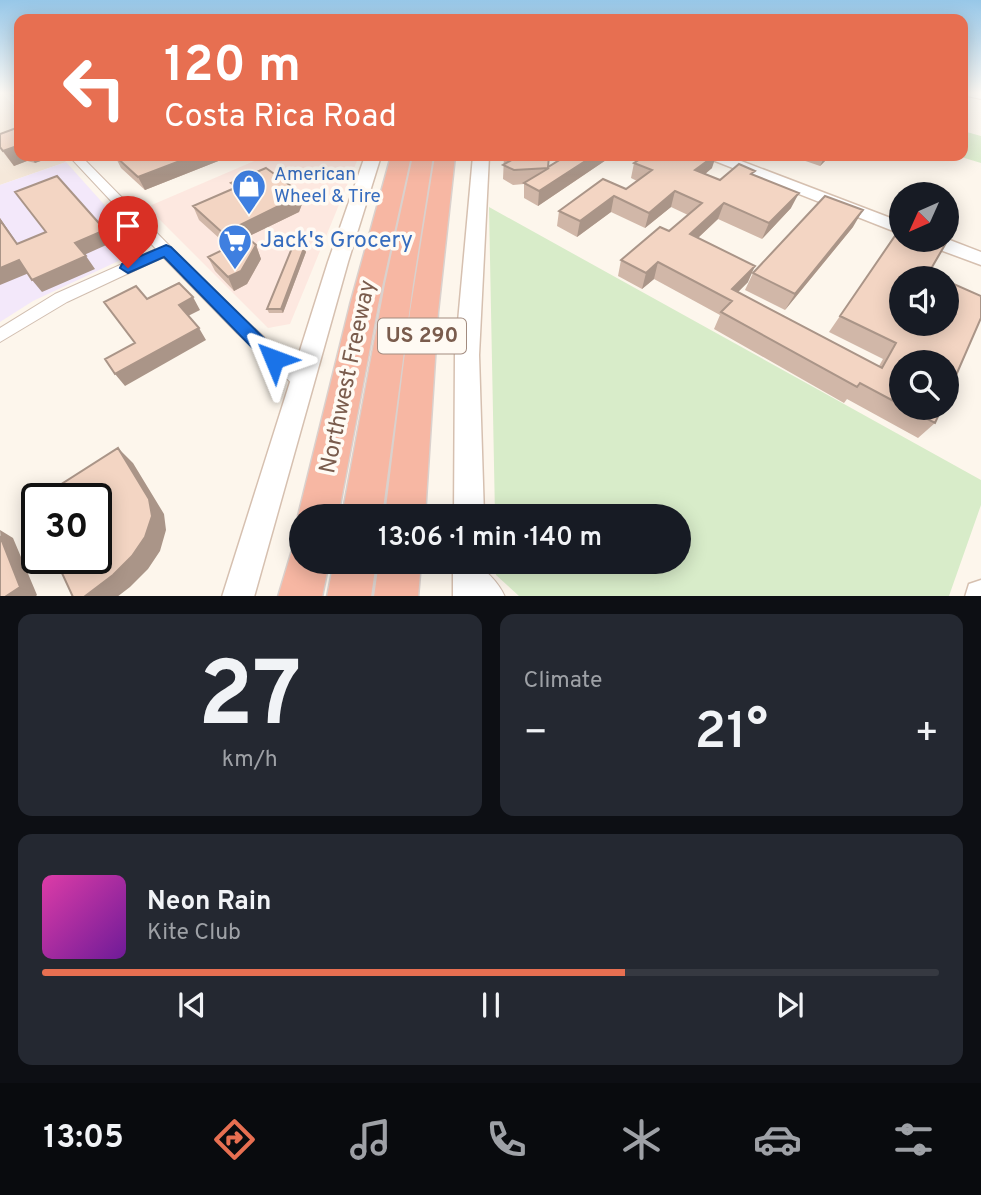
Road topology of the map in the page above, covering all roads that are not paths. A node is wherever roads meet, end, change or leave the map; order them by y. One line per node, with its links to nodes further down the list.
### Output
1 (80, 161): 14 (street)
2 (371, 161): 18 (main road)
3 (400, 161): 19 (highway, Northwest Freeway / US 290)
4 (423, 161): 20 (highway)
5 (444, 161): 21 (highway, US 290)
6 (481, 161): 22 (main road)
7 (730, 161): 9 (main road)
8 (753, 161): 9 (main road)
9 (795, 182): 10 (main road); 11 (main road)
10 (889, 212)
11 (889, 223)
12 (959, 239): 13 (main road)
13 (981, 247)
14 (166, 250): 17 (street); 18 (street)
15 (959, 251): 16 (main road)
16 (981, 259)
17 (0, 335)
18 (302, 382): 27 (main road)
19 (321, 504)
20 (364, 504)
21 (406, 504)
22 (469, 504)
23 (305, 574): 28 (highway)
24 (353, 574): 29 (highway)
25 (399, 574): 30 (highway)
26 (469, 577): 31 (street)
27 (238, 596)
28 (300, 596)
29 (349, 596)
30 (396, 596)
31 (492, 596)

